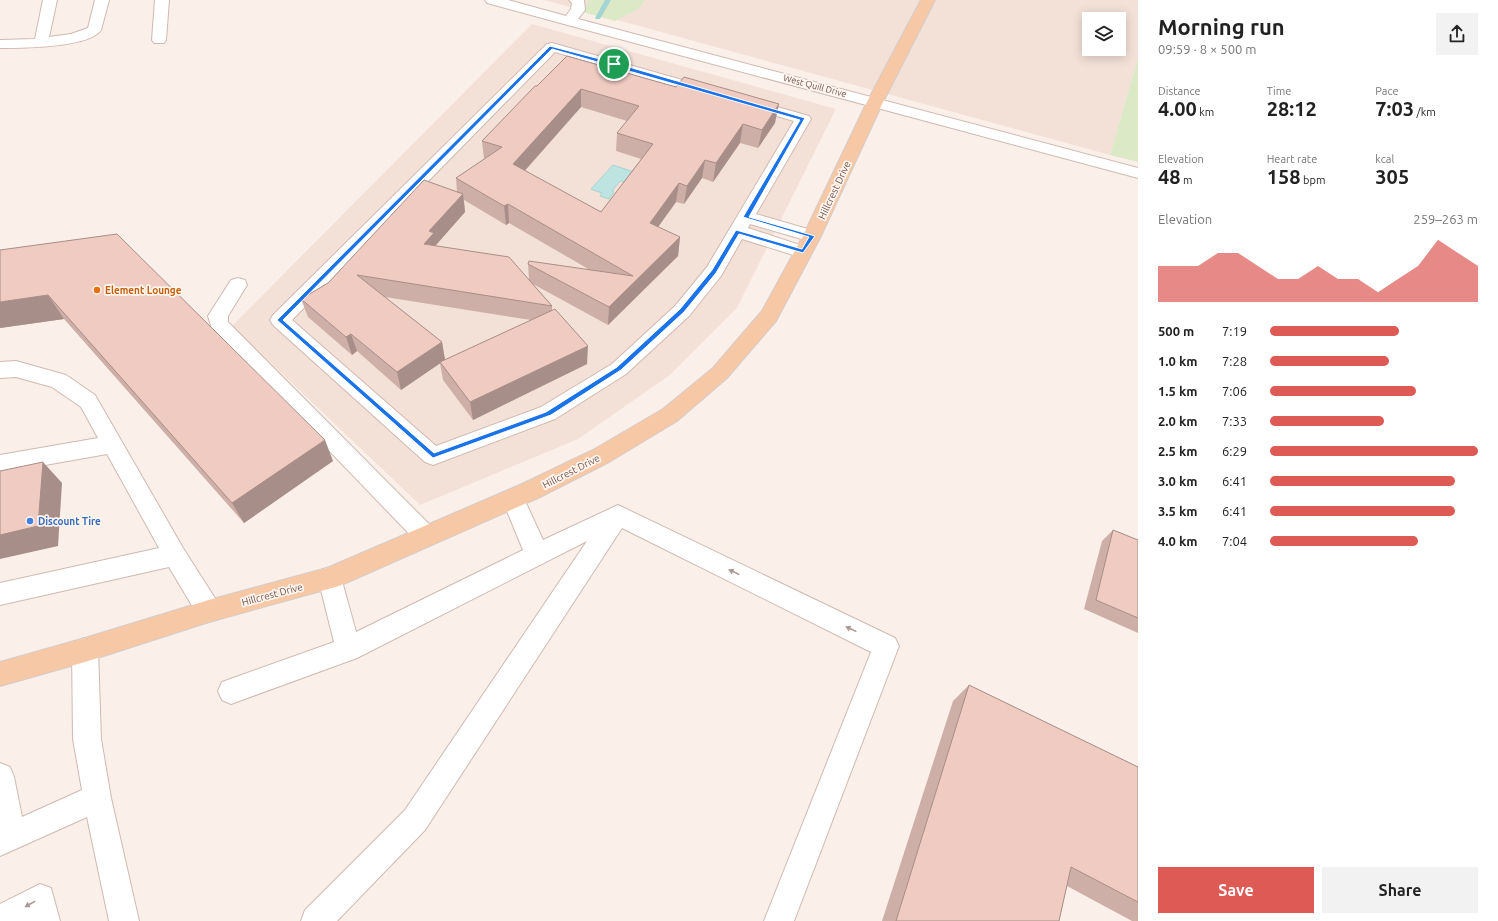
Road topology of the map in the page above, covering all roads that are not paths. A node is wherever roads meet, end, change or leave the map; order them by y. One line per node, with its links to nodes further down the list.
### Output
1 (50, 0): 10 (street)
2 (102, 0): 10 (street)
3 (162, 0): 9 (street)
4 (576, 0): 7 (street)
5 (928, 0): 13 (main road, Hillcrest Drive)
6 (498, 1): 7 (street, West Quill Drive)
7 (569, 20): 8 (street, West Quill Drive)
8 (635, 38): 12 (street); 13 (street, West Quill Drive)
9 (159, 40)
10 (40, 42): 11 (street)
11 (0, 44)
12 (620, 56): 15 (street); 15 (street)
13 (875, 102): 14 (street, West Quill Drive); 16 (main road, Hillcrest Drive)
14 (1138, 173)
15 (742, 224): 16 (street)
16 (808, 244): 21 (main road, Hillcrest Drive)
17 (238, 285): 23 (street)
18 (0, 370): 19 (street)
19 (112, 444): 20 (street); 25 (street)
20 (0, 464)
21 (513, 499): 23 (main road, Hillcrest Drive); 24 (street)
22 (618, 515): 24 (street); 39 (street); 40 (street, one-way to 22)
23 (426, 536): 26 (main road, Hillcrest Drive)
24 (537, 554): 29 (street)
25 (175, 555): 27 (street); 28 (street)
26 (330, 578): 28 (main road, Hillcrest Drive); 29 (street)
27 (0, 594)
28 (209, 611): 30 (main road, Hillcrest Drive)
29 (348, 649): 32 (street)
30 (85, 650): 31 (main road, Hillcrest Drive); 34 (street)
31 (0, 674)
32 (231, 691)
33 (0, 777): 35 (street)
34 (97, 798): 35 (street); 38 (street)
35 (6, 839)
36 (0, 921): 37 (street, one-way to 36)
37 (45, 921)
38 (124, 921)
39 (316, 921)
40 (779, 921)

